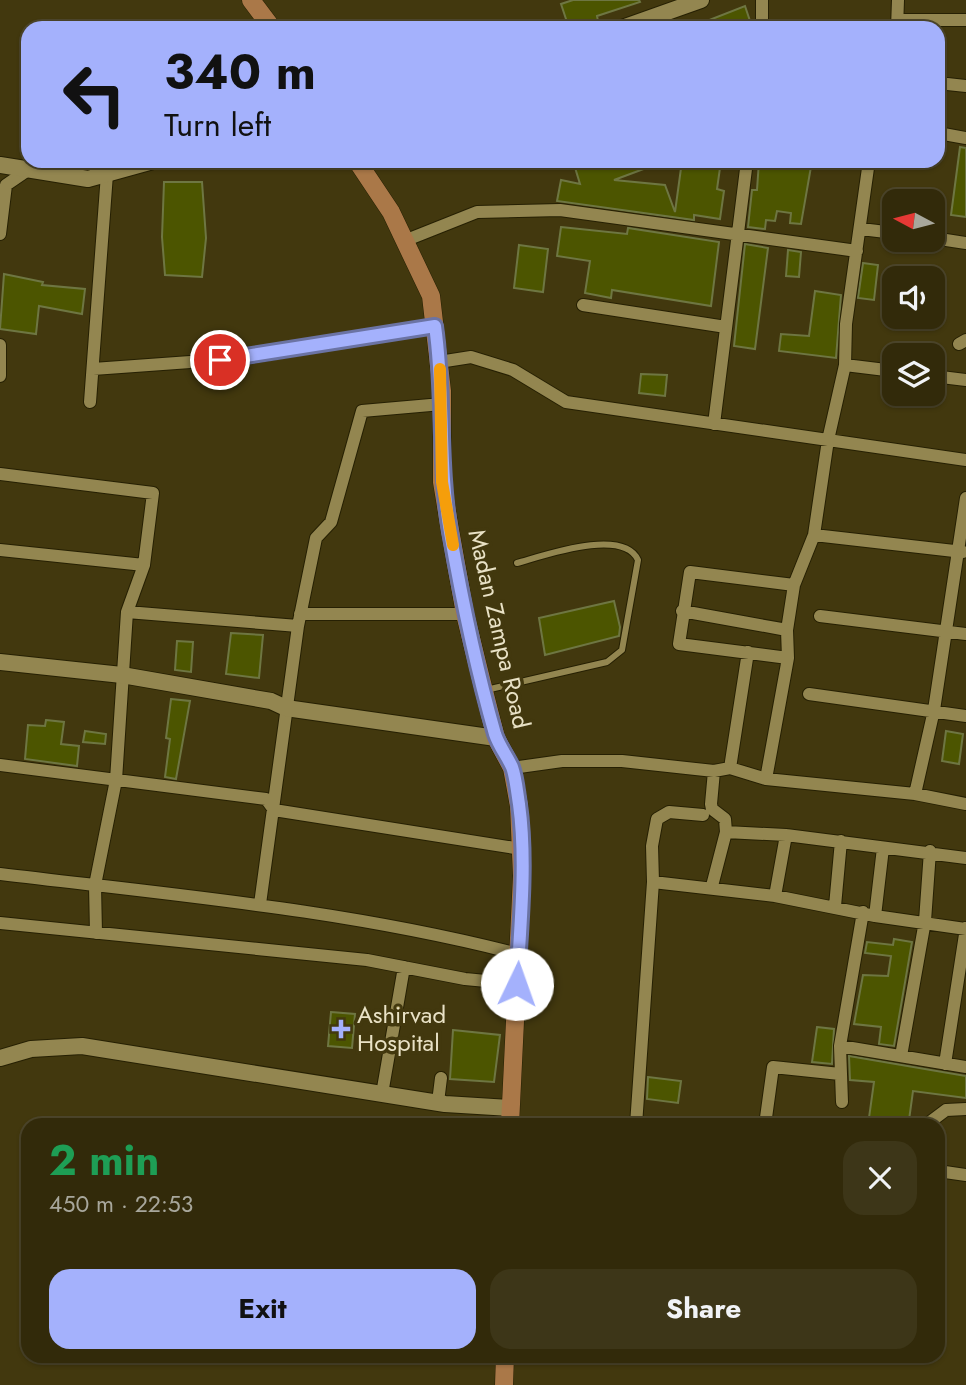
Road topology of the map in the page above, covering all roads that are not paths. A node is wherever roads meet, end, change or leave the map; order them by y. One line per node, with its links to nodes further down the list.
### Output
1 (701, 0): 5 (street)
2 (762, 0): 9 (street)
3 (898, 0): 10 (street)
4 (258, 2): 7 (main road)
5 (679, 3): 8 (street)
6 (966, 20): 11 (street)
7 (268, 21)
8 (638, 21)
9 (762, 21)
10 (898, 21)
11 (945, 21)
12 (945, 84): 13 (street)
13 (966, 86)
14 (945, 134): 15 (street)
15 (966, 138)
16 (0, 165): 21 (street)
17 (128, 168): 22 (street)
18 (362, 168): 28 (main road, Madan Zampa Road)
19 (746, 168): 25 (street)
20 (868, 168): 23 (street)
21 (25, 172): 22 (street); 26 (street)
22 (107, 174): 37 (street)
23 (860, 229): 24 (street); 30 (street)
24 (882, 232)
25 (739, 233): 28 (street); 30 (street); 33 (street)
26 (0, 234)
27 (945, 240): 29 (street)
28 (404, 241): 32 (main road, Madan Zampa Road)
29 (966, 243)
30 (857, 251): 36 (street)
31 (583, 305): 33 (street)
32 (435, 326): 35 (main road, Madan Zampa Road); 37 (street)
33 (726, 327): 44 (street)
34 (0, 345): 39 (street)
35 (439, 362): 43 (main road, Madan Zampa Road); 44 (street)
36 (845, 365): 38 (street); 45 (street)
37 (93, 369): 42 (street)
38 (882, 370)
39 (0, 376)
40 (945, 377): 41 (street)
41 (966, 380)
42 (90, 402)
43 (442, 404): 57 (main road, Madan Zampa Road); 59 (street)
44 (713, 424): 45 (street)
45 (828, 440): 46 (street); 49 (street)
46 (966, 460)
47 (0, 474): 53 (street)
48 (966, 498): 51 (street)
49 (814, 535): 51 (street); 54 (street)
50 (0, 550): 53 (street)
51 (962, 552): 61 (street)
52 (517, 563): 67 (lane)
53 (144, 565): 56 (street)
54 (794, 585): 55 (street); 60 (street)
55 (682, 611): 60 (street); 63 (street)
56 (127, 612): 59 (street); 66 (street)
57 (465, 614): 59 (street); 67 (main road, Madan Zampa Road)
58 (820, 616): 61 (street)
59 (299, 620): 69 (street)
60 (787, 630): 64 (street)
61 (946, 630): 62 (street); 70 (street)
62 (966, 634)
63 (748, 652): 64 (street); 75 (street)
64 (788, 658): 77 (street)
65 (0, 662): 66 (street)
66 (122, 675): 69 (street); 78 (street)
67 (484, 691): 72 (main road, Madan Zampa Road)
68 (808, 694): 70 (street)
69 (286, 708): 72 (street); 81 (street)
70 (934, 710): 71 (street); 79 (street)
71 (966, 716)
72 (496, 738): 74 (main road, Madan Zampa Road)
73 (0, 765): 78 (street)
74 (512, 768): 76 (street); 87 (main road, Madan Zampa Road)
75 (730, 768): 76 (street); 77 (street)
76 (714, 771): 83 (street)
77 (766, 779): 79 (street)
78 (116, 780): 81 (street); 92 (street)
79 (915, 794): 80 (street)
80 (966, 804)
81 (274, 810): 87 (street); 95 (street)
82 (703, 815): 91 (street)
83 (726, 832): 84 (street); 93 (street)
84 (786, 835): 85 (street); 94 (street)
85 (841, 841): 86 (street); 96 (street)
86 (883, 848): 88 (street); 97 (street)
87 (521, 849): 102 (main road, Madan Zampa Road)
88 (930, 851): 89 (street); 98 (street)
89 (966, 858)
90 (0, 874): 92 (street)
91 (653, 882): 93 (street); 117 (street)
92 (95, 886): 95 (street); 101 (street)
93 (712, 886): 94 (street)
94 (775, 896): 96 (street)
95 (260, 904): 102 (street)
96 (835, 906): 97 (street)
97 (869, 914): 98 (street); 105 (street)
98 (925, 921): 100 (street); 106 (street)
99 (0, 923): 101 (street)
100 (966, 928): 108 (street)
101 (96, 933): 103 (street)
102 (518, 954): 104 (main road, Madan Zampa Road)
103 (404, 967): 104 (street); 112 (street)
104 (517, 984): 116 (main road, Madan Zampa Road)
105 (840, 1046): 106 (street); 110 (street)
106 (901, 1056): 108 (street)
107 (0, 1058): 112 (street)
108 (945, 1064): 109 (street)
109 (966, 1067)
110 (840, 1074): 114 (street); 118 (street)
111 (441, 1078): 113 (street)
112 (382, 1094): 113 (street)
113 (438, 1102): 116 (street)
114 (842, 1102)
115 (966, 1109): 119 (street)
116 (511, 1117)
117 (636, 1118)
118 (766, 1118)
119 (935, 1118)
120 (945, 1172): 121 (street)
121 (966, 1175)
122 (505, 1363): 123 (main road)
123 (504, 1385)

